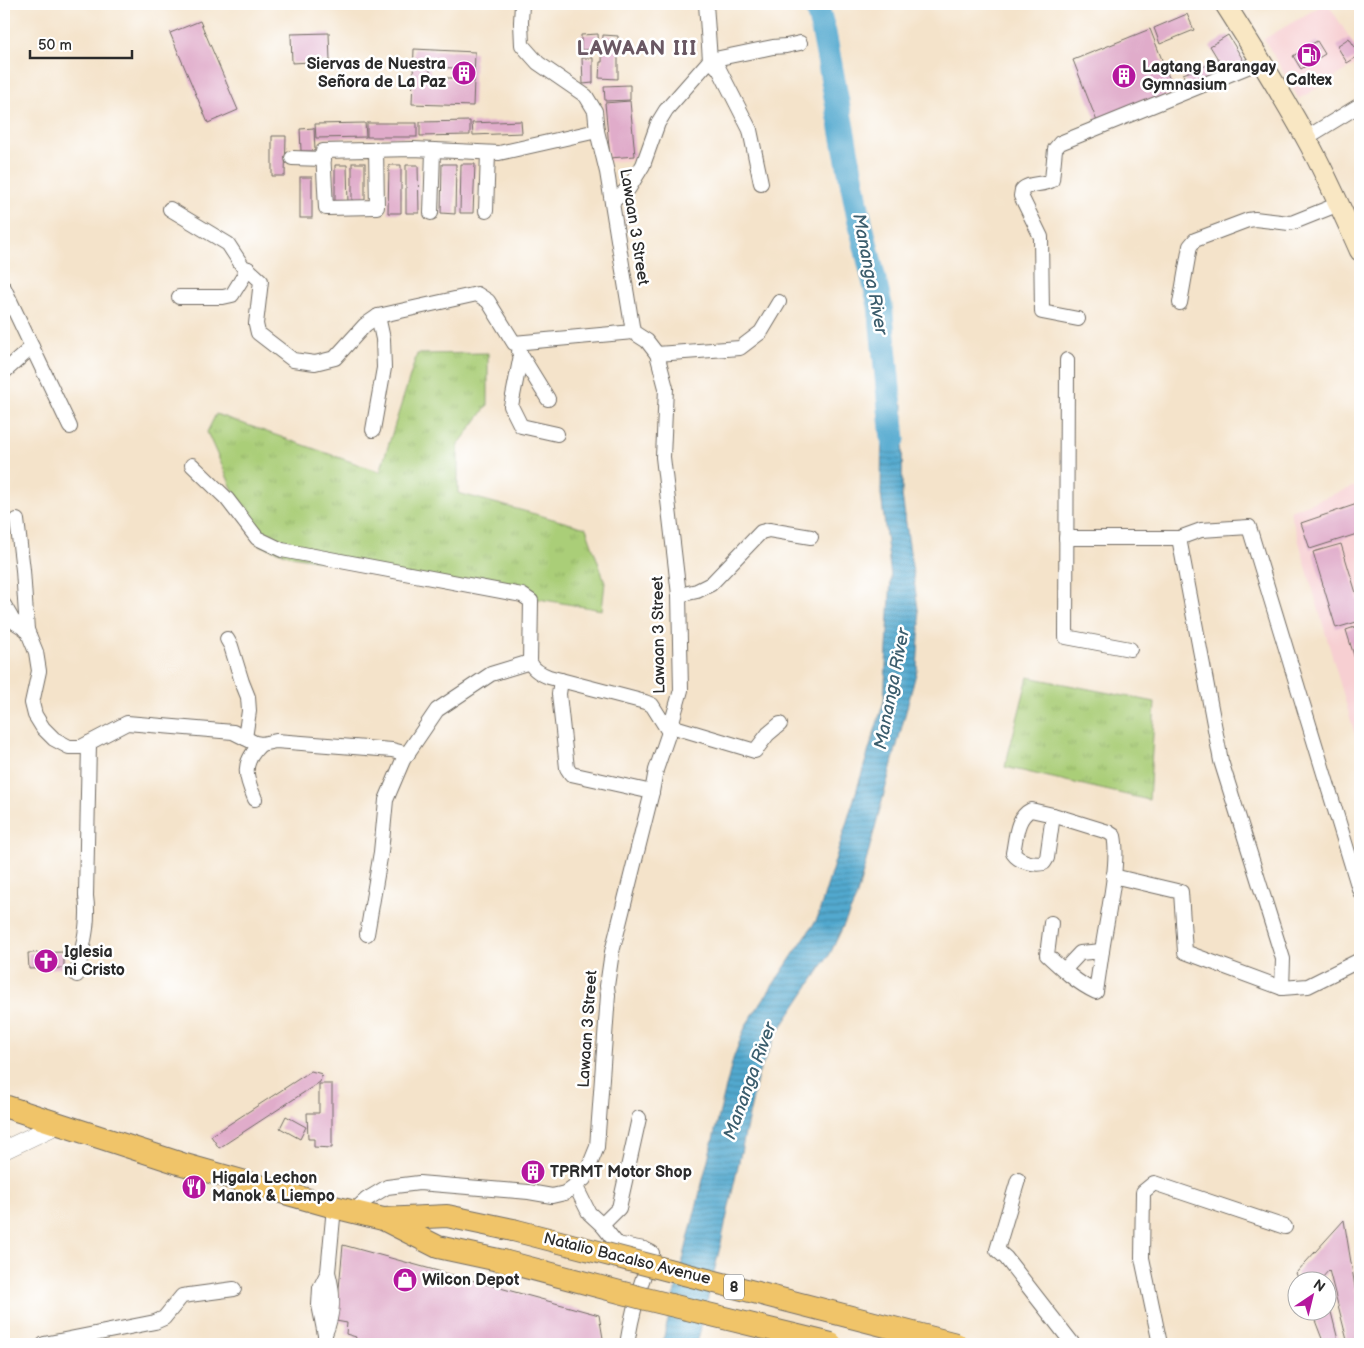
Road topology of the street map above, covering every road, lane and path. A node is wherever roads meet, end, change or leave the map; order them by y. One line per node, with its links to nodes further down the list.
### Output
1 (522, 4): 8 (street, Lawaan 3 Street)
2 (706, 4): 5 (street)
3 (1225, 4): 6 (main road)
4 (800, 43): 5 (street)
5 (710, 60): 15 (street); 16 (street)
6 (1262, 61): 9 (main road); 28 (street)
7 (1360, 105): 9 (street)
8 (597, 131): 12 (street); 16 (street, Lawaan 3 Street)
9 (1306, 138): 17 (main road)
10 (376, 149): 11 (street); 14 (street); 14 (street)
11 (433, 151): 12 (street); 20 (street)
12 (488, 153): 19 (street)
13 (292, 158): 14 (street)
14 (324, 159)
15 (760, 183)
16 (612, 202): 29 (street, Lawaan 3 Street)
17 (1339, 204): 21 (main road); 26 (street)
18 (170, 209): 22 (street)
19 (486, 211)
20 (431, 213)
21 (1360, 251)
22 (248, 269): 24 (street); 27 (street)
23 (4, 288): 30 (street)
24 (179, 297)
25 (779, 302): 32 (street)
26 (1180, 303)
27 (378, 316): 31 (street); 37 (street)
28 (1078, 319)
29 (633, 332): 31 (street); 32 (street, Lawaan 3 Street)
30 (32, 348): 34 (street); 36 (street)
31 (517, 349): 35 (street); 38 (street)
32 (657, 354): 44 (street, Lawaan 3 Street)
33 (1067, 360): 42 (street)
34 (4, 372)
35 (548, 399)
36 (70, 428)
37 (372, 430)
38 (557, 434)
39 (192, 465): 49 (street)
40 (17, 520): 46 (street)
41 (810, 537): 44 (street)
42 (1066, 538): 43 (street); 48 (street)
43 (1179, 538): 61 (street); 68 (street)
44 (679, 595): 52 (street, Lawaan 3 Street)
45 (4, 606): 46 (street)
46 (28, 630): 54 (street)
47 (227, 639): 53 (street)
48 (1130, 649)
49 (530, 662): 50 (street); 56 (street)
50 (561, 680): 52 (street); 57 (street)
51 (780, 724): 52 (street)
52 (670, 729): 57 (street, Lawaan 3 Street)
53 (245, 738): 54 (street); 55 (street)
54 (89, 743): 67 (street)
55 (261, 744): 56 (street); 58 (street)
56 (408, 754): 63 (street)
57 (652, 792): 74 (street, Lawaan 3 Street)
58 (254, 799)
59 (1053, 815): 60 (street)
60 (1113, 876): 64 (street); 68 (street)
61 (1360, 892)
62 (1051, 923): 66 (street)
63 (367, 934)
64 (1102, 951): 66 (street); 66 (street)
65 (1360, 960): 68 (street)
66 (1064, 970)
67 (77, 975)
68 (1282, 988)
69 (4, 1106): 71 (main road, Natalio Bacalso Avenue / 8)
70 (639, 1118): 77 (street)
71 (59, 1124): 72 (street); 75 (main road, Natalio Bacalso Avenue / 8)
72 (4, 1150)
73 (1018, 1180): 85 (street)
74 (576, 1185): 75 (street); 77 (street)
75 (344, 1209): 76 (main road, Natalio Bacalso Avenue / 8); 80 (street)
76 (382, 1219): 83 (main road, Natalio Bacalso Avenue / 8, bridge); 84 (main road, Natalio Bacalso Avenue / 8, bridge)
77 (602, 1225): 82 (street)
78 (1285, 1227): 86 (street)
79 (234, 1289): 81 (street)
80 (325, 1340)
81 (44, 1344)
82 (627, 1344)
83 (831, 1344)
84 (956, 1344)
85 (1073, 1344)
86 (1160, 1344)

